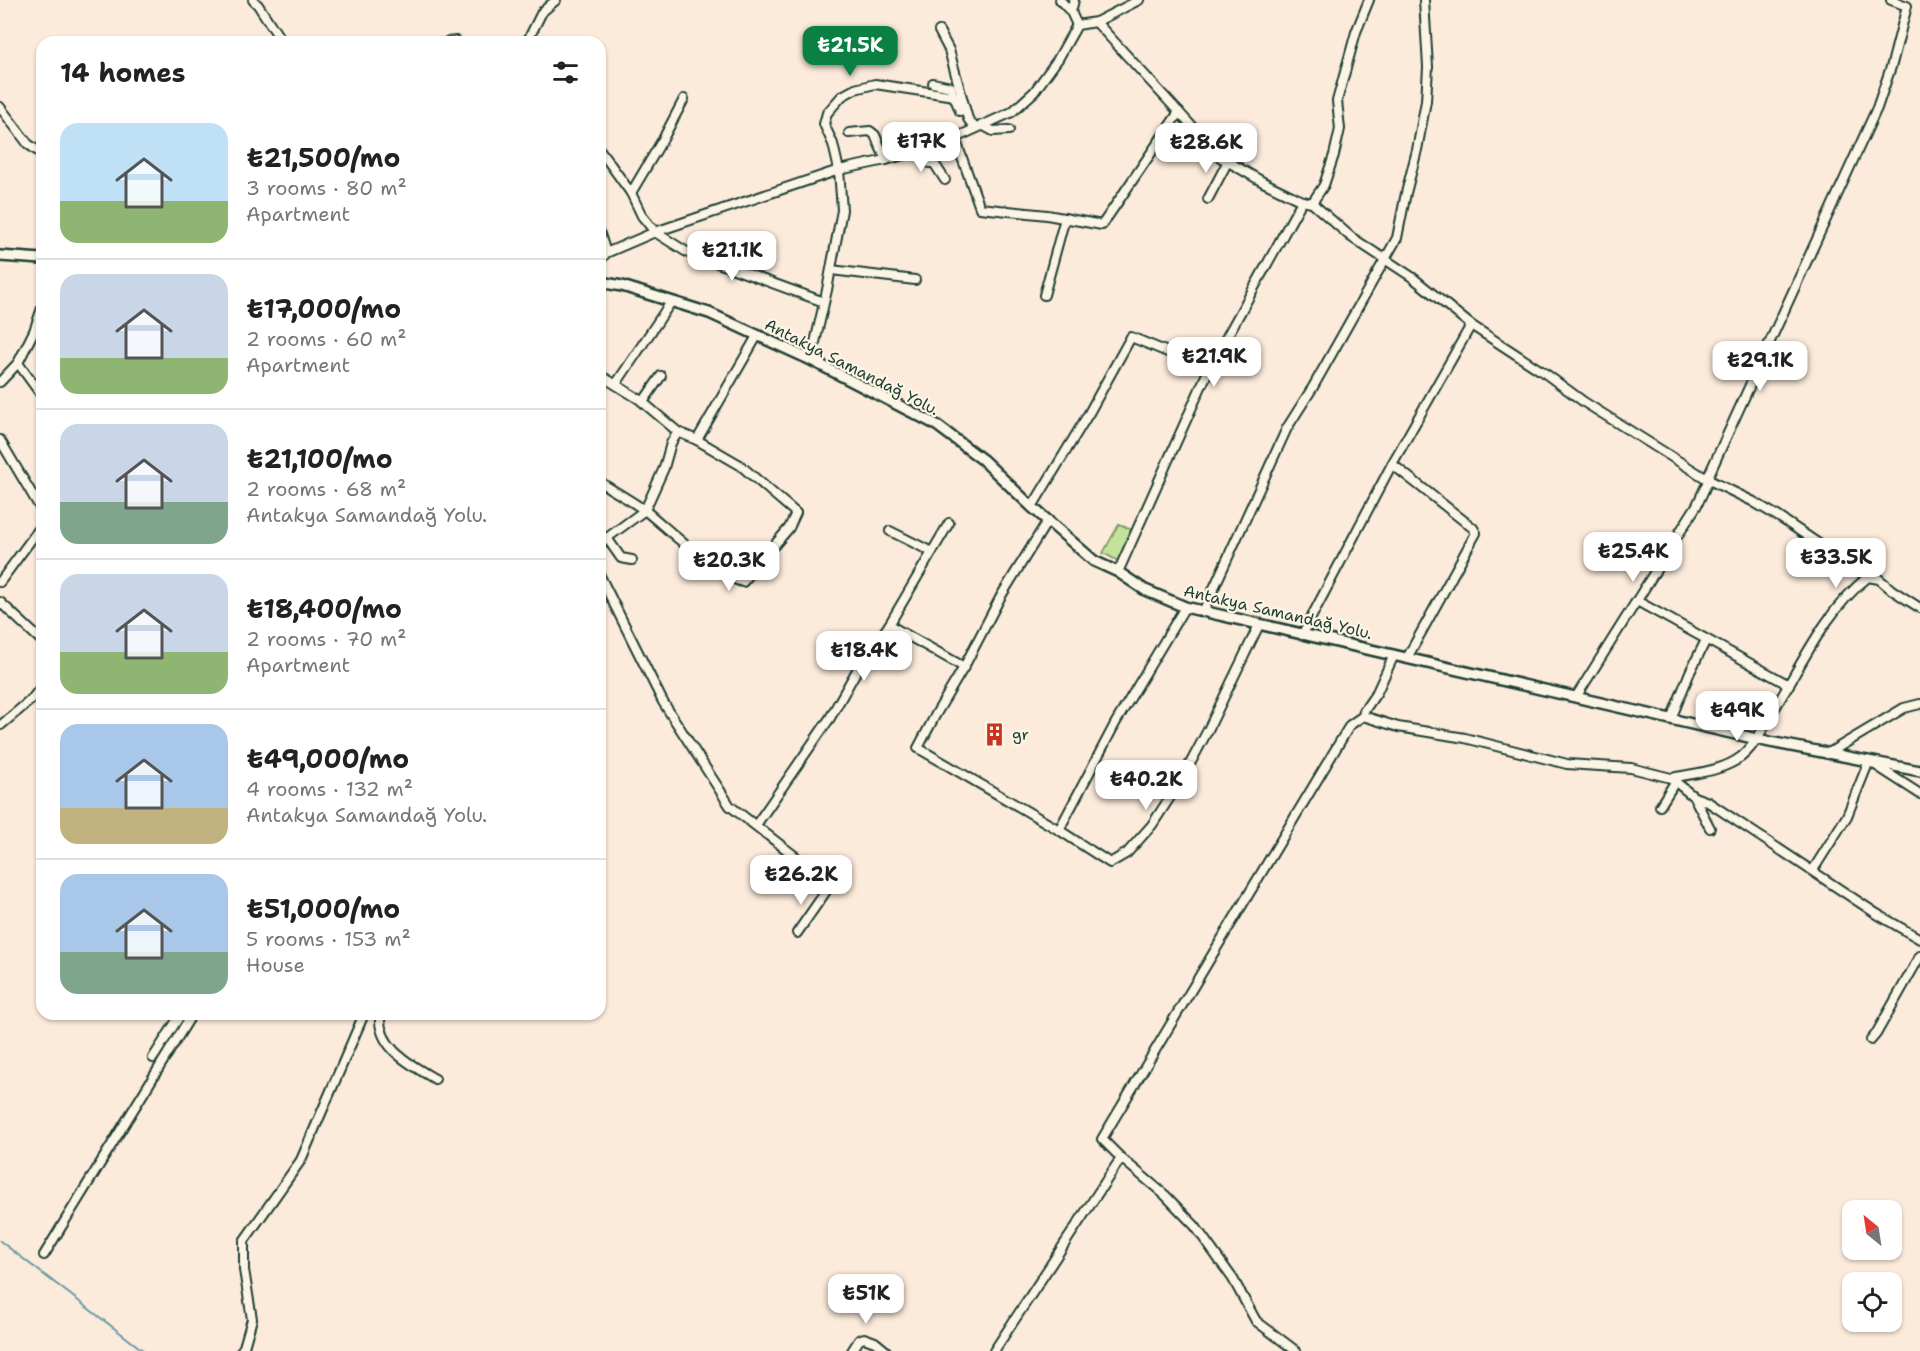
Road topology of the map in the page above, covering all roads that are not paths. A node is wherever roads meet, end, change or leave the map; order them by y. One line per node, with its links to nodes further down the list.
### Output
1 (253, 0): 13 (street)
2 (556, 0): 14 (street)
3 (1060, 0): 9 (street)
4 (1074, 0): 9 (street)
5 (1139, 0): 10 (street)
6 (1369, 0): 35 (street)
7 (1424, 0): 40 (street)
8 (1891, 0): 64 (street)
9 (1071, 12): 11 (street)
10 (1096, 22): 11 (street); 20 (street)
11 (1077, 25): 21 (street)
12 (939, 31): 16 (street)
13 (278, 36)
14 (530, 36)
15 (933, 83): 16 (street)
16 (956, 96): 19 (street); 21 (street); 30 (street)
17 (684, 99): 32 (street)
18 (0, 107): 25 (street)
19 (960, 111)
20 (1179, 112): 29 (street); 36 (street)
21 (979, 127): 22 (street); 24 (street)
22 (1009, 130)
23 (849, 133): 28 (street)
24 (955, 138): 26 (street); 36 (street)
25 (36, 150)
26 (921, 150): 28 (street); 31 (street)
27 (606, 158): 32 (street)
28 (886, 160): 30 (street)
29 (1228, 161): 33 (street); 34 (street)
30 (839, 170): 37 (street); 42 (street)
31 (945, 180)
32 (631, 193): 37 (street)
33 (1208, 199)
34 (1302, 201): 35 (street); 53 (street)
35 (1312, 202): 40 (street)
36 (1065, 218): 45 (street)
37 (655, 232): 38 (street); 47 (street)
38 (606, 253)
39 (0, 256): 41 (street)
40 (1385, 258): 49 (street); 85 (street)
41 (36, 259)
42 (831, 270): 43 (street); 47 (street)
43 (915, 280)
44 (606, 283): 46 (street, Antakya Samandağ Yolu.)
45 (1044, 295)
46 (671, 302): 50 (street, Antakya Samandağ Yolu.); 57 (street)
47 (824, 302): 51 (street)
48 (36, 325): 52 (street)
49 (1472, 325): 63 (street); 64 (street)
50 (757, 336): 51 (street, Antakya Samandağ Yolu.); 62 (street)
51 (811, 360): 67 (street, Antakya Samandağ Yolu.)
52 (18, 363): 56 (street); 58 (street)
53 (1209, 369): 67 (street); 77 (street)
54 (662, 376): 59 (street)
55 (606, 378): 57 (street)
56 (0, 382)
57 (616, 384): 59 (street)
58 (36, 388)
59 (643, 402): 60 (street)
60 (678, 432): 62 (street); 68 (street)
61 (0, 440): 66 (street)
62 (696, 440): 68 (street)
63 (1392, 464): 89 (street); 92 (street)
64 (1708, 479): 78 (street); 82 (street)
65 (606, 486): 68 (street)
66 (36, 501)
67 (1032, 507): 69 (street, Antakya Samandağ Yolu.)
68 (645, 510): 73 (street)
69 (1048, 520): 77 (street, Antakya Samandağ Yolu.); 93 (street)
70 (949, 523): 75 (street)
71 (890, 531): 75 (street)
72 (36, 533): 79 (street)
73 (606, 539)
74 (606, 542): 76 (street)
75 (932, 552): 86 (street)
76 (632, 560)
77 (1118, 572): 83 (street, Antakya Samandağ Yolu.)
78 (1868, 577): 84 (street); 94 (street)
79 (0, 582)
80 (606, 588): 109 (street)
81 (0, 602): 88 (street)
82 (1637, 602): 90 (street); 96 (street)
83 (1185, 607): 85 (street, Antakya Samandağ Yolu.); 111 (street)
84 (1920, 608)
85 (1203, 612): 87 (street, Antakya Samandağ Yolu.)
86 (889, 625): 93 (street); 109 (street)
87 (1259, 625): 89 (street, Antakya Samandağ Yolu.); 111 (street)
88 (36, 635)
89 (1302, 635): 91 (street, Antakya Samandağ Yolu.)
90 (1706, 640): 94 (street); 99 (street)
91 (1394, 655): 92 (street, Antakya Samandağ Yolu.); 98 (street)
92 (1407, 658): 96 (street, Antakya Samandağ Yolu.)
93 (964, 668): 111 (street)
94 (1789, 685): 101 (street)
95 (36, 694): 100 (street)
96 (1576, 697): 99 (street, Antakya Samandağ Yolu.)
97 (1920, 704): 102 (street)
98 (1363, 716): 105 (street); 123 (street)
99 (1671, 719): 101 (street, Antakya Samandağ Yolu.)
100 (1, 725)
101 (1757, 739): 102 (street, Antakya Samandağ Yolu.); 105 (street)
102 (1827, 754): 103 (street, Antakya Samandağ Yolu.)
103 (1869, 761): 104 (street, Antakya Samandağ Yolu.); 106 (street); 112 (street)
104 (1920, 771)
105 (1673, 780): 107 (street); 108 (street)
106 (1920, 794)
107 (1694, 797): 110 (street); 112 (street)
108 (1660, 807)
109 (756, 825): 113 (street)
110 (1710, 828)
111 (1059, 830)
112 (1813, 870): 114 (street)
113 (797, 933)
114 (1920, 939)
115 (1920, 956): 120 (street)
116 (177, 1020): 121 (street)
117 (188, 1020): 124 (street)
118 (361, 1020): 125 (street)
119 (379, 1020): 122 (street)
120 (1870, 1040)
121 (153, 1058)
122 (435, 1080)
123 (1121, 1158): 128 (street); 129 (street)
124 (44, 1255)
125 (241, 1351)
126 (852, 1351): 127 (street)
127 (886, 1351)
128 (994, 1351)
129 (1296, 1351)

